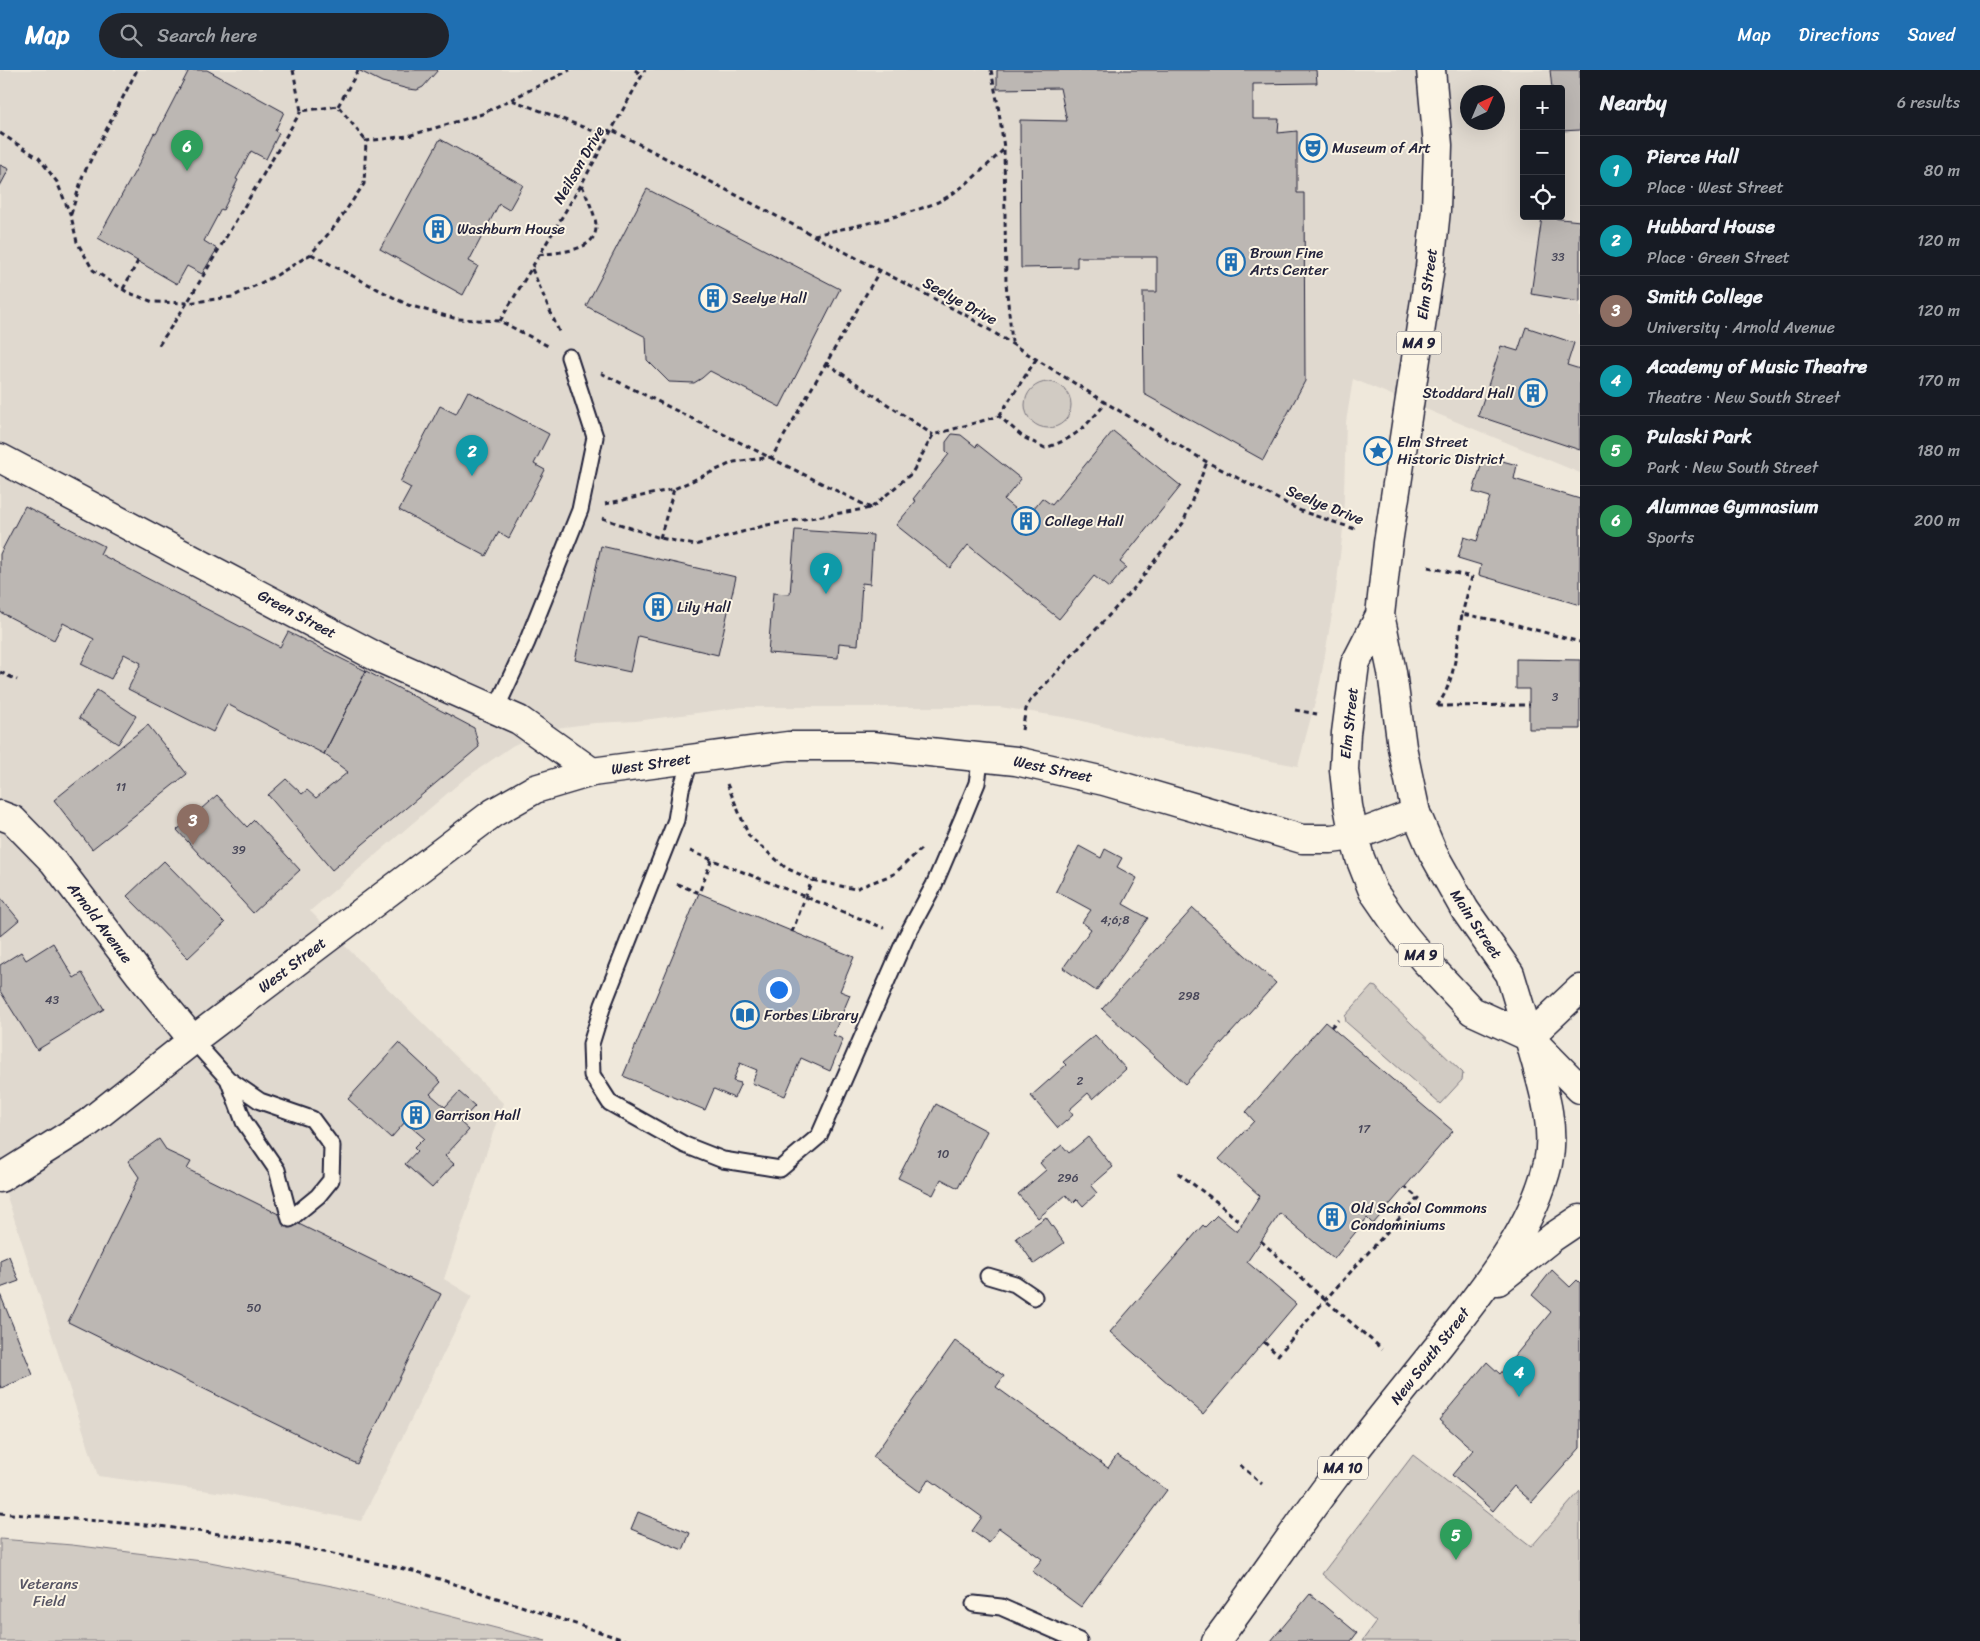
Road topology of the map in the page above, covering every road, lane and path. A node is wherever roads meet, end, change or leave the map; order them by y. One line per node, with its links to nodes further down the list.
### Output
1 (137, 70): 18 (path)
2 (293, 70): 12 (path)
3 (358, 70): 11 (path)
4 (570, 70): 10 (path)
5 (636, 70): 9 (path)
6 (645, 70): 9 (path, Neilson Drive)
7 (991, 70): 16 (path)
8 (1431, 70): 43 (main road, Elm Street / MA 9)
9 (642, 75): 13 (path, Neilson Drive)
10 (512, 100): 13 (path, Seelye Drive); 15 (path)
11 (338, 106): 12 (path); 15 (path)
12 (301, 111): 26 (path)
13 (612, 130): 17 (path, Neilson Drive); 19 (path, Seelye Drive)
14 (0, 133): 18 (path)
15 (366, 141): 20 (path)
16 (1004, 148): 19 (path); 28 (path)
17 (581, 184): 21 (path, Neilson Drive); 21 (path)
18 (71, 216): 25 (path)
19 (813, 235): 24 (path, Seelye Drive)
20 (311, 254): 26 (path); 27 (path)
21 (539, 255): 23 (path, Neilson Drive)
22 (138, 261): 25 (path)
23 (531, 268): 27 (path, Neilson Drive); 30 (path)
24 (880, 270): 28 (path, Seelye Drive); 32 (path)
25 (123, 289): 26 (path)
26 (187, 303): 29 (path)
27 (500, 321): 30 (path)
28 (1012, 342): 31 (path, Seelye Drive)
29 (159, 345)
30 (569, 357): 36 (path); 41 (lane)
31 (1037, 358): 33 (path, Seelye Drive); 34 (path)
32 (826, 363): 35 (path); 36 (path)
33 (1106, 403): 34 (path); 38 (path, Seelye Drive)
34 (999, 416): 35 (path)
35 (933, 435): 40 (path)
36 (772, 457): 39 (path); 40 (path)
37 (0, 458): 51 (main road, Green Street)
38 (1207, 462): 43 (path, Seelye Drive); 54 (path)
39 (674, 488): 41 (path); 42 (path)
40 (870, 508): 42 (path)
41 (580, 510): 42 (path); 51 (lane)
42 (660, 538)
43 (1388, 544): 46 (main road, Elm Street / MA 9)
44 (1428, 568): 45 (path)
45 (1462, 614): 47 (path); 50 (path)
46 (1380, 616): 59 (main road, Elm Street); 61 (main road, Elm Street / MA 9)
47 (1580, 642)
48 (0, 672): 49 (path)
49 (17, 680)
50 (1530, 705)
51 (496, 709): 57 (main road, Green Street)
52 (1295, 710): 53 (path)
53 (1321, 714)
54 (1021, 736)
55 (981, 756): 56 (main road, West Street); 61 (main road, West Street); 69 (lane)
56 (691, 759): 57 (main road, West Street); 62 (lane)
57 (592, 772): 74 (main road, West Street)
58 (725, 778): 66 (path)
59 (1416, 813): 61 (main road, West Street); 73 (main road, Main Street)
60 (0, 815): 74 (main road, Arnold Avenue)
61 (1354, 836): 73 (main road, Main Street / MA 9)
62 (668, 842): 64 (path); 65 (lane)
63 (926, 844): 66 (path)
64 (712, 859): 65 (path); 67 (path)
65 (656, 875): 69 (lane)
66 (812, 880): 67 (path)
67 (805, 896): 68 (path); 69 (path)
68 (792, 932)
69 (906, 937)
70 (1580, 989): 73 (main road)
71 (1338, 1020): 72 (path)
72 (1331, 1027)
73 (1529, 1037): 76 (main road, Main Street); 85 (main road, New South Street / MA 10)
74 (193, 1040): 75 (lane); 78 (main road, West Street)
75 (228, 1079): 75 (lane)
76 (1580, 1089)
77 (1178, 1173): 81 (path)
78 (0, 1178)
79 (1405, 1187): 86 (path)
80 (1580, 1219): 85 (main road, MA 10)
81 (1242, 1224)
82 (1261, 1241): 86 (path)
83 (988, 1276): 84 (lane)
84 (1034, 1297)
85 (1475, 1299): 95 (main road, New South Street / MA 10)
86 (1325, 1300): 87 (path); 88 (path)
87 (1264, 1342)
88 (1382, 1349)
89 (1240, 1465): 90 (path)
90 (1262, 1484)
91 (0, 1513): 93 (path)
92 (974, 1604): 94 (lane)
93 (627, 1641)
94 (1079, 1641)
95 (1216, 1641)

